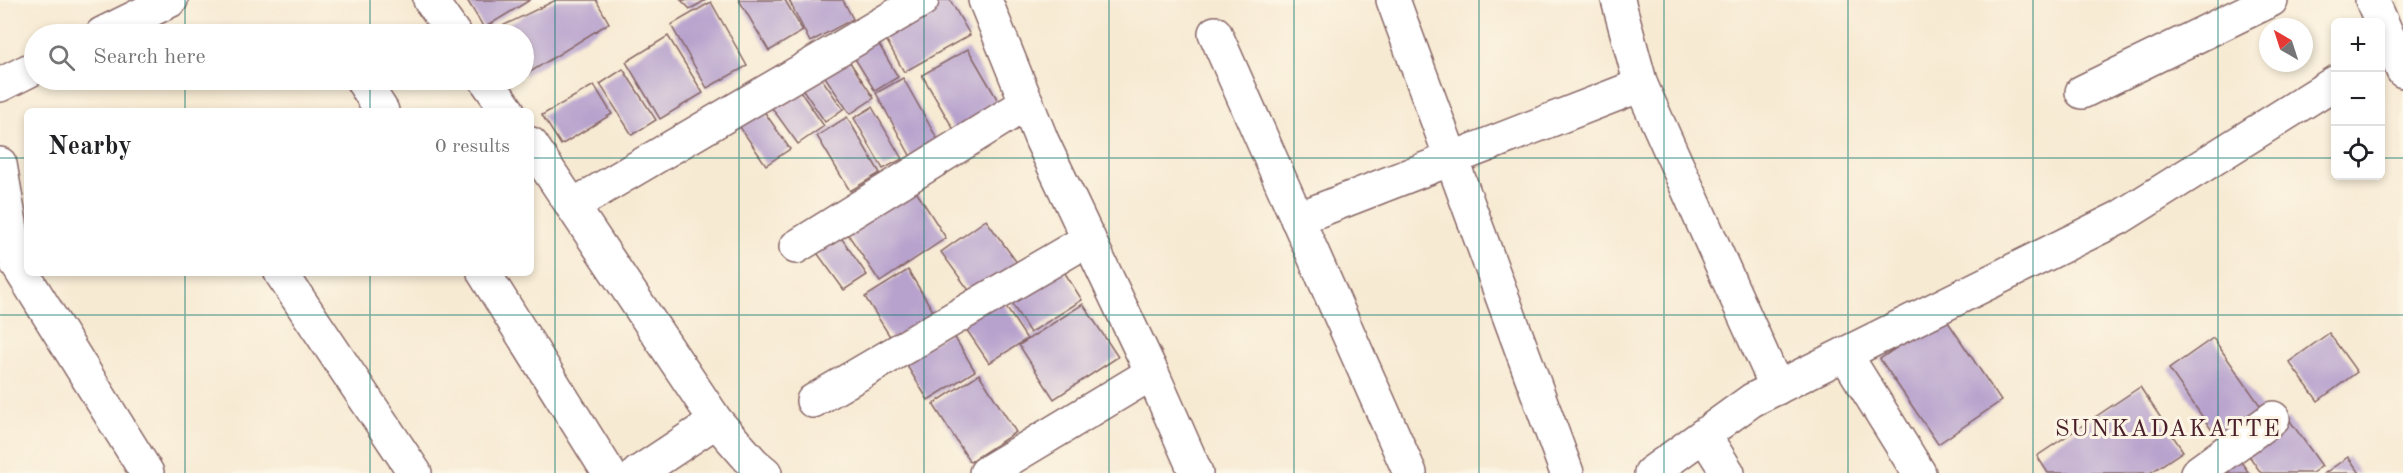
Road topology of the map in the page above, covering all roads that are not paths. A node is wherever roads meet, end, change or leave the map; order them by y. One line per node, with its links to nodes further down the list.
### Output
1 (171, 0): 9 (street)
2 (430, 0): 10 (street)
3 (922, 0): 26 (street)
4 (985, 0): 20 (street)
5 (1393, 0): 24 (street)
6 (1618, 0): 15 (street)
7 (2271, 0): 19 (street)
8 (2372, 0): 12 (street)
9 (122, 24)
10 (447, 24)
11 (1215, 33): 27 (street)
12 (2395, 53)
13 (24, 73): 14 (street)
14 (0, 85)
15 (1641, 85): 24 (street); 36 (street)
16 (2331, 85): 34 (street)
17 (368, 90): 21 (street)
18 (493, 90): 22 (street)
19 (2082, 92)
20 (1028, 103): 28 (street); 29 (street)
21 (380, 108)
22 (506, 108)
23 (534, 149): 26 (street)
24 (1451, 159): 27 (street); 49 (street)
25 (0, 164): 30 (street)
26 (572, 206): 39 (street)
27 (1297, 219): 48 (street)
28 (1089, 239): 35 (street); 37 (street)
29 (796, 246)
30 (24, 275)
31 (24, 276): 41 (street)
32 (283, 276): 42 (street)
33 (486, 276): 43 (street)
34 (1845, 354): 36 (street); 52 (street)
35 (1152, 373): 46 (street); 47 (street)
36 (1777, 388): 40 (street)
37 (813, 401)
38 (2273, 418): 53 (street)
39 (716, 421): 44 (street); 45 (street)
40 (1704, 435): 50 (street); 51 (street)
41 (147, 473)
42 (415, 473)
43 (609, 473)
44 (638, 473)
45 (765, 473)
46 (986, 473)
47 (1196, 473)
48 (1410, 473)
49 (1567, 473)
50 (1650, 473)
51 (1728, 473)
52 (1919, 473)
53 (2197, 473)

